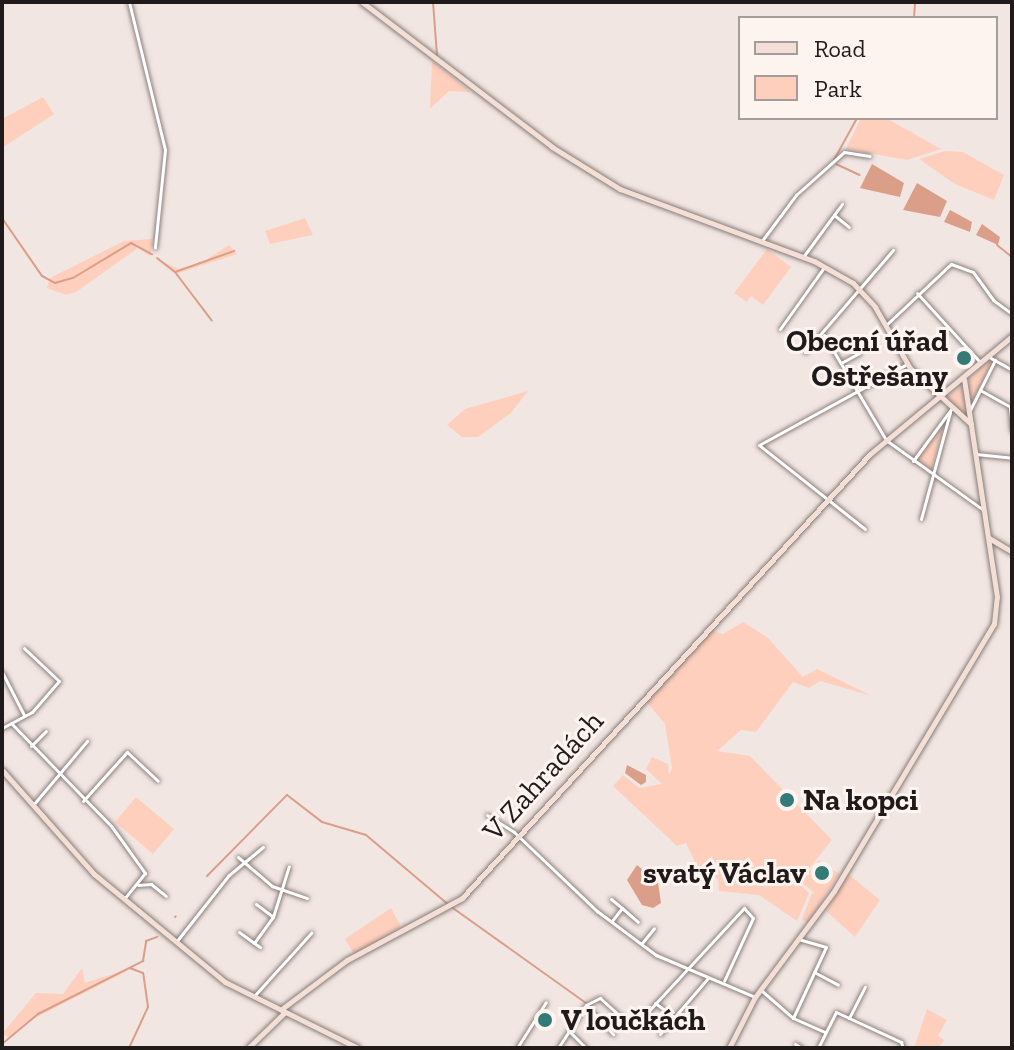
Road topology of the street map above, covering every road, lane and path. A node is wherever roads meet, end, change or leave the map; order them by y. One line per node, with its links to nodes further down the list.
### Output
1 (129, 2): 10 (street)
2 (362, 2): 9 (street)
3 (870, 156): 4 (street)
4 (826, 169): 5 (street); 9 (street)
5 (828, 176)
6 (842, 204): 7 (street)
7 (834, 215): 8 (street); 12 (street)
8 (849, 227)
9 (761, 242): 12 (street)
10 (155, 247)
11 (893, 250): 14 (street)
12 (803, 257): 13 (street)
13 (825, 266): 14 (street); 18 (street)
14 (860, 289): 17 (street); 19 (street)
15 (917, 293): 16 (street); 17 (street); 26 (street)
16 (1012, 314)
17 (885, 325): 25 (street)
18 (780, 329)
19 (824, 335): 22 (street); 24 (street)
20 (1012, 336): 23 (street, V Zahradách)
21 (856, 345): 24 (street)
22 (805, 352)
23 (992, 358): 26 (street, V Zahradách); 27 (street); 29 (street)
24 (841, 363): 30 (street)
25 (907, 364): 30 (street); 31 (street)
26 (981, 364): 28 (street, V Zahradách)
27 (1012, 370)
28 (964, 379): 31 (street, V Zahradách); 34 (street)
29 (979, 390): 32 (street); 34 (street)
30 (857, 392): 37 (street); 42 (street)
31 (941, 397): 33 (street); 37 (street, V Zahradách)
32 (1011, 408): 36 (street)
33 (951, 410): 35 (street); 40 (street); 41 (street)
34 (969, 412): 35 (street)
35 (971, 424): 38 (street)
36 (1012, 431)
37 (886, 440): 40 (street); 42 (street, V Zahradách)
38 (976, 454): 39 (street); 43 (street)
39 (1011, 457)
40 (913, 461): 41 (street)
41 (933, 474): 43 (street); 44 (street)
42 (828, 500): 45 (street); 62 (street, V Zahradách)
43 (984, 510): 46 (street)
44 (921, 519)
45 (865, 529)
46 (988, 538): 47 (street); 83 (street)
47 (1012, 552)
48 (24, 648): 50 (street)
49 (2, 672): 50 (street)
50 (25, 715): 51 (street)
51 (11, 723): 52 (street); 55 (street)
52 (2, 728)
53 (46, 731): 55 (street)
54 (87, 741): 57 (street)
55 (31, 746): 57 (street)
56 (2, 770): 60 (street)
57 (58, 776): 59 (street); 60 (street)
58 (158, 781): 59 (street)
59 (83, 801): 67 (street)
60 (33, 805): 71 (street)
61 (487, 815): 62 (street)
62 (518, 835): 78 (street); 100 (street, V Zahradách)
63 (263, 847): 65 (street)
64 (238, 857): 65 (street)
65 (245, 864): 68 (street); 84 (street)
66 (289, 866): 68 (street)
67 (136, 885): 69 (street); 71 (street)
68 (281, 890): 70 (street); 77 (street)
69 (166, 896)
70 (307, 898)
71 (124, 899): 84 (street)
72 (611, 899): 75 (street)
73 (256, 904): 77 (street)
74 (748, 904): 76 (street)
75 (622, 908): 78 (street); 79 (street)
76 (744, 908): 88 (street); 91 (street)
77 (273, 917): 85 (street)
78 (612, 921): 86 (street)
79 (638, 922)
80 (654, 928): 86 (street)
81 (239, 932): 85 (street)
82 (311, 933): 96 (street)
83 (798, 939): 89 (street); 94 (street)
84 (176, 942): 96 (street)
85 (254, 943): 87 (street)
86 (642, 943): 88 (street)
87 (260, 947)
88 (682, 970): 90 (street); 98 (street)
89 (814, 972): 92 (street); 103 (street)
90 (708, 978): 91 (street); 102 (street)
91 (724, 982): 95 (street)
92 (838, 985)
93 (865, 987): 104 (street)
94 (760, 989): 95 (street); 103 (street)
95 (755, 997): 117 (street)
96 (253, 998): 100 (street)
97 (546, 1002): 114 (street)
98 (655, 1003): 101 (street); 102 (street)
99 (586, 1005): 105 (street); 106 (street); 108 (street)
100 (280, 1011): 112 (street, V Zahradách); 113 (street)
101 (643, 1017)
102 (674, 1017): 109 (street)
103 (793, 1018): 107 (street)
104 (849, 1018): 107 (street); 111 (street)
105 (629, 1024)
106 (569, 1031): 115 (street); 116 (street)
107 (825, 1032): 119 (street)
108 (613, 1034)
109 (660, 1034)
110 (795, 1044): 118 (street)
111 (904, 1046)
112 (248, 1048)
113 (358, 1048)
114 (517, 1048)
115 (558, 1048)
116 (586, 1048)
117 (729, 1048)
118 (802, 1048)
119 (818, 1048)

